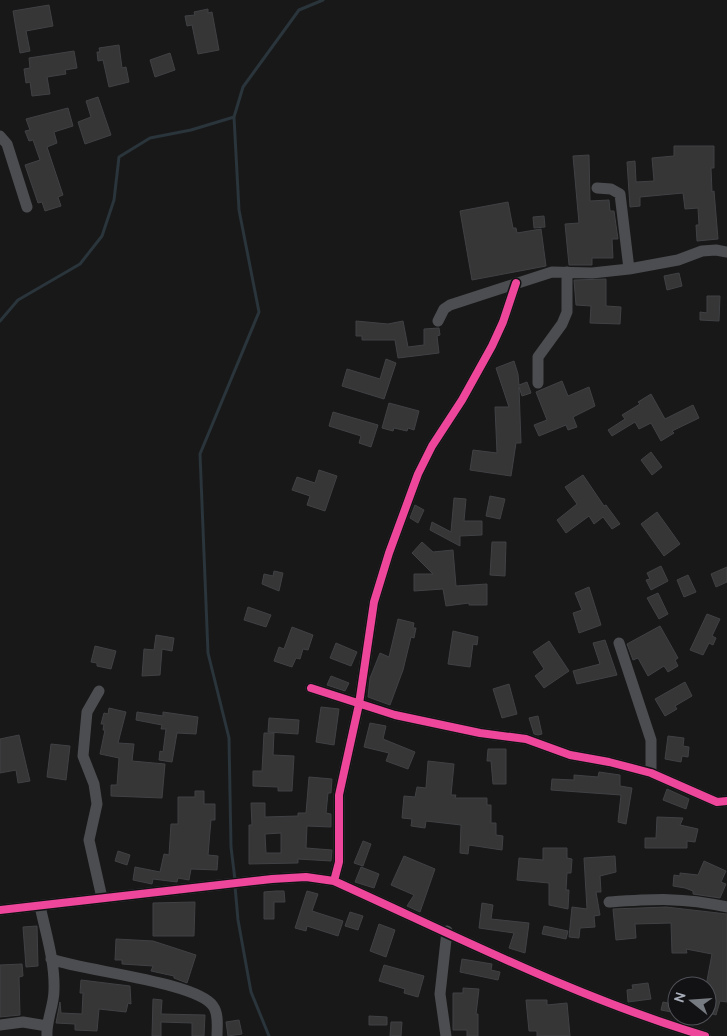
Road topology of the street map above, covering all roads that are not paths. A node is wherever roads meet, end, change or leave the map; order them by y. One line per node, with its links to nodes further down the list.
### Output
1 (0, 136): 3 (street)
2 (597, 188): 5 (street)
3 (26, 207)
4 (727, 252): 5 (street)
5 (629, 269): 6 (street)
6 (566, 272): 7 (street); 9 (street)
7 (516, 283): 8 (street); 13 (street)
8 (438, 321)
9 (538, 383)
10 (618, 642): 14 (street)
11 (312, 688): 13 (street)
12 (98, 691): 17 (street)
13 (359, 704): 14 (street); 16 (street)
14 (652, 774): 15 (street)
15 (727, 802)
16 (334, 881): 17 (street); 22 (street)
17 (102, 898): 19 (street)
18 (609, 902): 20 (street)
19 (40, 906): 21 (street); 23 (street)
20 (727, 907)
21 (0, 910)
22 (447, 931): 27 (street); 28 (street)
23 (51, 959): 25 (street); 26 (street)
24 (0, 1025): 25 (street)
25 (47, 1031)
26 (217, 1036)
27 (446, 1036)
28 (705, 1036)

